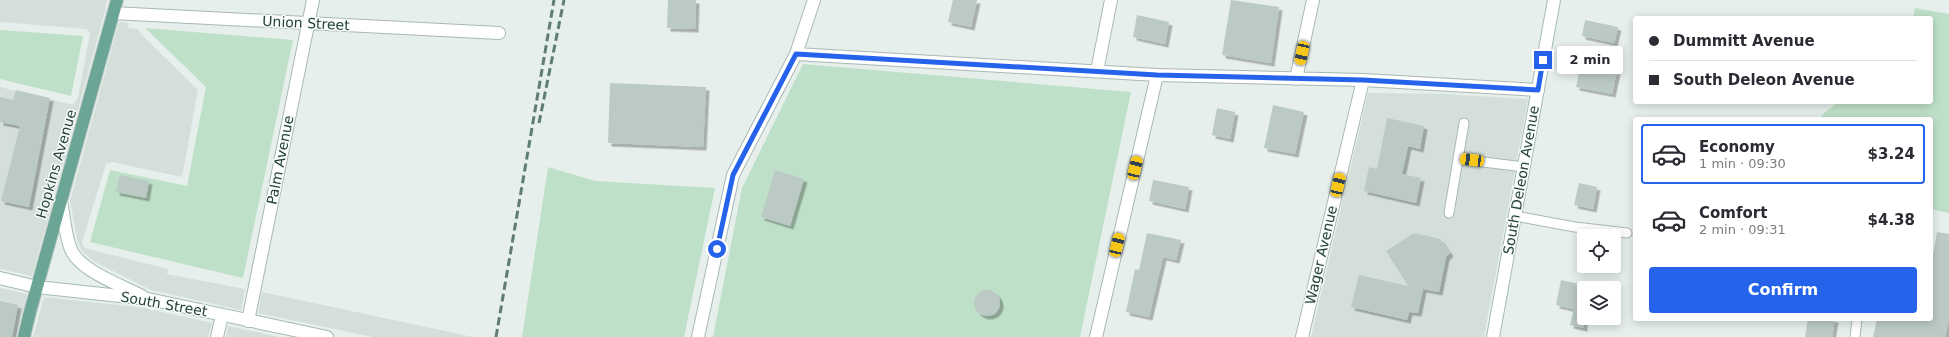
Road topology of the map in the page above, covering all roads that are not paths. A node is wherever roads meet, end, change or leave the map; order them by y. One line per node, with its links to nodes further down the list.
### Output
1 (117, 0): 7 (main road, Hopkins Avenue)
2 (313, 0): 8 (street, Palm Avenue)
3 (814, 0): 10 (street)
4 (1111, 0): 11 (street)
5 (1312, 0): 13 (street)
6 (1554, 0): 15 (street, South Deleon Avenue)
7 (113, 13): 8 (street, Union Street); 19 (main road, Hopkins Avenue)
8 (308, 23): 9 (street, Union Street); 27 (street, Palm Avenue)
9 (499, 33)
10 (796, 54): 11 (street); 32 (street)
11 (1097, 71): 12 (street)
12 (1157, 75): 13 (street); 33 (street)
13 (1296, 79): 14 (street)
14 (1363, 80): 15 (street); 34 (street, Wager Avenue)
15 (1538, 90): 18 (street, South Deleon Avenue)
16 (1464, 124): 17 (lane)
17 (1459, 159): 18 (lane); 20 (lane)
18 (1524, 167): 21 (street, South Deleon Avenue)
19 (61, 201): 24 (main road, Hopkins Avenue); 25 (street)
20 (1449, 213)
21 (1515, 216): 22 (lane); 35 (street, South Deleon Avenue)
22 (1627, 233)
23 (0, 278): 24 (street, South Street)
24 (37, 287): 25 (street, South Street); 29 (main road, Hopkins Avenue)
25 (148, 299): 26 (street, South Street)
26 (222, 316): 27 (street, South Street); 30 (street)
27 (248, 321): 31 (street, South Street)
28 (1857, 321): 36 (lane)
29 (24, 337)
30 (217, 337)
31 (327, 337)
32 (698, 337)
33 (1096, 337)
34 (1302, 337)
35 (1493, 337)
36 (1855, 337)

